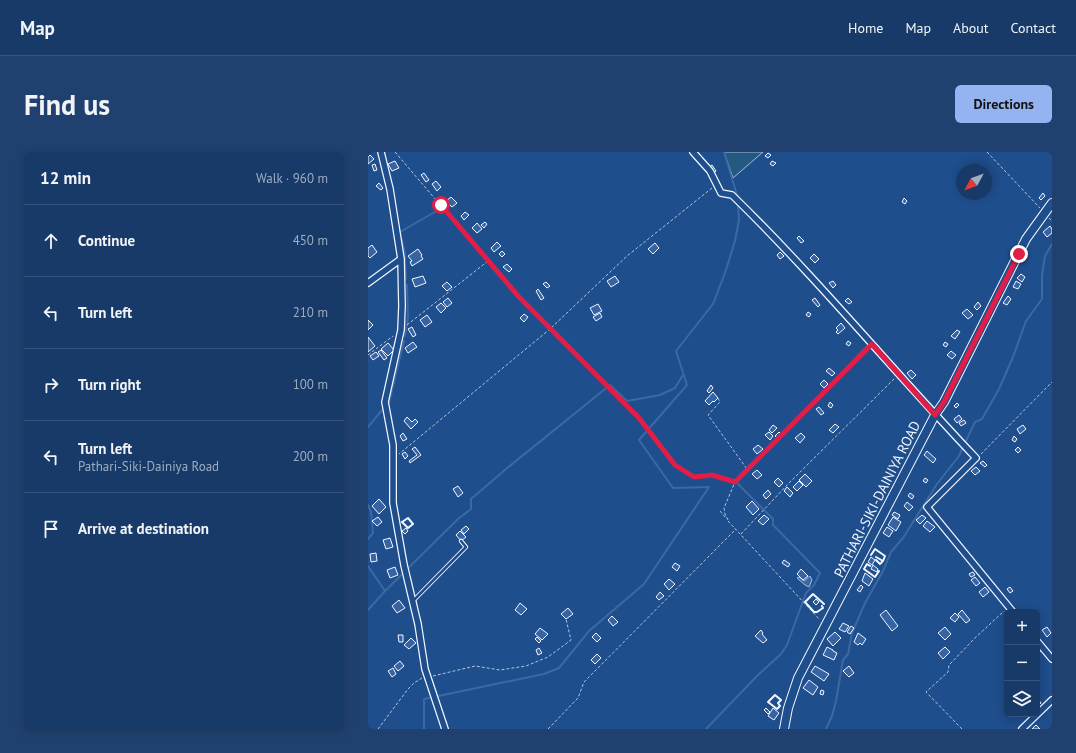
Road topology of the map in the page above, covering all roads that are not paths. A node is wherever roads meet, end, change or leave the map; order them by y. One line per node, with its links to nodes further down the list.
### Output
1 (381, 152): 4 (street)
2 (693, 152): 6 (street)
3 (1052, 203): 6 (main road, PATHARI-SIKI-DAINIYA ROAD)
4 (401, 258): 5 (street); 8 (street)
5 (368, 283)
6 (935, 415): 9 (street); 14 (main road, PATHARI-SIKI-DAINIYA ROAD)
7 (461, 541): 8 (lane)
8 (412, 601): 13 (street)
9 (1011, 609)
10 (1040, 645): 11 (street)
11 (1052, 659)
12 (1052, 700): 15 (street)
13 (446, 729)
14 (784, 729)
15 (1022, 729)

